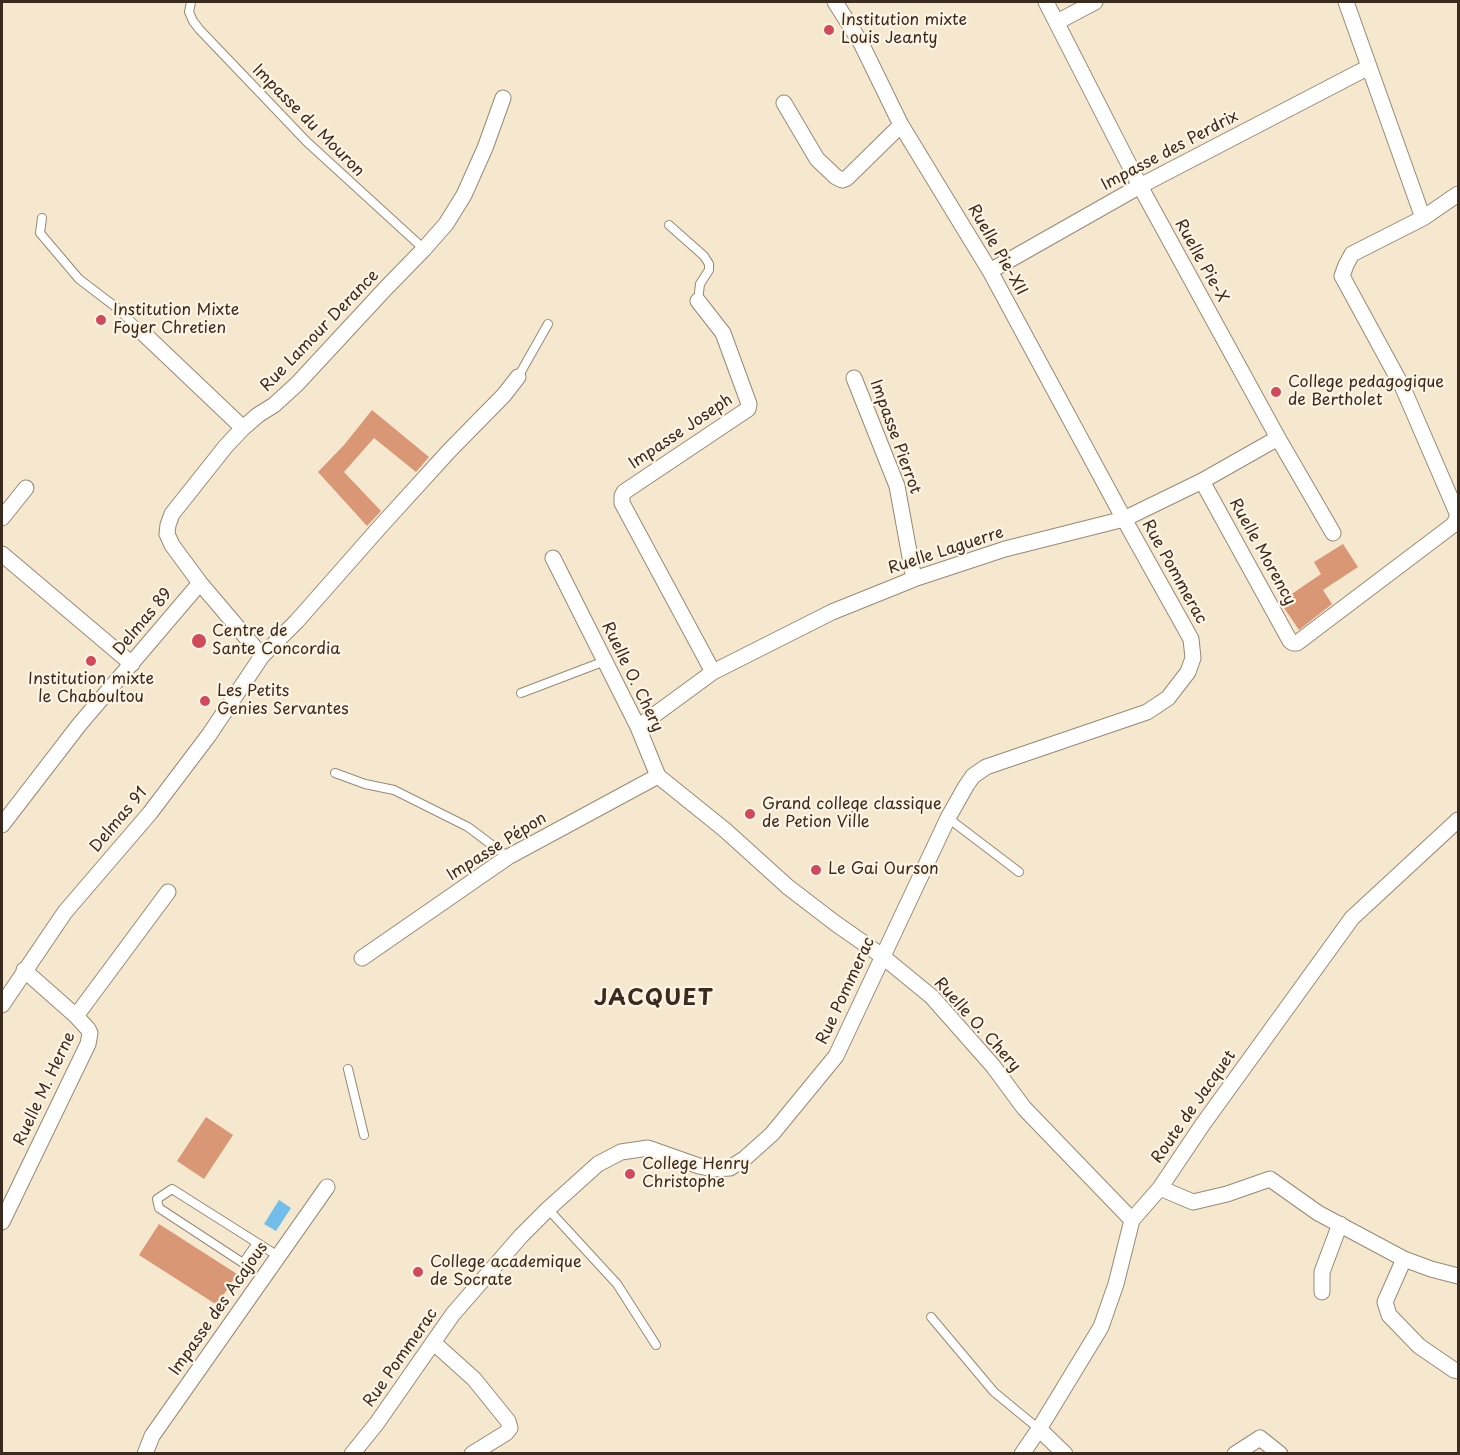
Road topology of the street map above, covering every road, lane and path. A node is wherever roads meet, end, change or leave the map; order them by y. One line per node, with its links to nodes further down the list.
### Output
1 (191, 2): 16 (lane, Impasse du Mouron)
2 (835, 2): 10 (street, Ruelle Pie-XII)
3 (1046, 2): 6 (street, Ruelle Pie-X)
4 (1095, 2): 6 (street)
5 (1346, 2): 7 (street)
6 (1057, 22): 11 (street, Ruelle Pie-X)
7 (1369, 67): 11 (street, Impasse des Perdrix); 14 (street)
8 (504, 98): 16 (street, Rue Lamour Derance)
9 (784, 103): 10 (street)
10 (901, 125): 17 (street, Ruelle Pie-XII)
11 (1140, 186): 17 (street, Impasse des Perdrix); 24 (street, Ruelle Pie-X)
12 (1458, 194): 14 (street)
13 (42, 218): 20 (lane)
14 (1423, 218): 25 (street, Ruelle Morency)
15 (669, 225): 18 (lane, Impasse Joseph)
16 (424, 249): 23 (street, Rue Lamour Derance)
17 (990, 271): 28 (street, Ruelle Pie-XII)
18 (698, 301): 37 (street, Impasse Joseph)
19 (548, 324): 21 (lane)
20 (142, 332): 23 (street)
21 (518, 377): 34 (street, Delmas 91)
22 (854, 378): 32 (street, Impasse Pierrot)
23 (243, 428): 33 (street, Rue Lamour Derance)
24 (1278, 438): 25 (street, Ruelle Laguerre); 29 (street, Ruelle Pie-X)
25 (1202, 481): 28 (street, Ruelle Laguerre)
26 (26, 488): 27 (street)
27 (2, 518)
28 (1124, 519): 32 (street, Ruelle Laguerre); 42 (street, Rue Pommerac)
29 (1333, 533)
30 (2, 554): 36 (street)
31 (553, 558): 35 (street, Ruelle O. Chery)
32 (914, 579): 37 (street, Ruelle Laguerre)
33 (200, 583): 34 (street, Rue Lamour Derance); 36 (street, Delmas 89)
34 (262, 656): 50 (street, Delmas 91)
35 (605, 661): 38 (lane); 39 (street, Ruelle O. Chery)
36 (132, 664): 44 (street, Delmas 89)
37 (713, 672): 39 (street, Ruelle Laguerre)
38 (521, 693)
39 (638, 727): 41 (street, Ruelle O. Chery)
40 (335, 772): 45 (lane)
41 (657, 776): 45 (street, Impasse Pépon); 48 (street, Ruelle O. Chery)
42 (948, 818): 46 (lane); 48 (street, Rue Pommerac)
43 (1458, 820): 56 (street, Route de Jacquet)
44 (2, 825)
45 (508, 857): 49 (street, Impasse Pépon)
46 (1019, 872)
47 (168, 892): 52 (street, Ruelle M. Herne)
48 (882, 956): 58 (street, Rue Pommerac); 59 (street, Ruelle O. Chery)
49 (362, 958)
50 (24, 970): 51 (street, Delmas 91); 52 (street)
51 (2, 1005)
52 (76, 1016): 57 (street, Ruelle M. Herne)
53 (348, 1069): 54 (lane)
54 (364, 1135)
55 (327, 1187): 63 (street, Impasse des Acajous)
56 (1160, 1188): 59 (street, Route de Jacquet); 61 (street)
57 (6, 1199): 60 (street, Ruelle M. Herne)
58 (548, 1209): 68 (street, Rue Pommerac); 69 (lane)
59 (1132, 1220): 71 (street, Route de Jacquet)
60 (2, 1222)
61 (1340, 1224): 64 (street); 66 (street)
62 (256, 1243): 62 (lane); 63 (lane)
63 (278, 1256): 72 (street, Impasse des Acajous)
64 (1404, 1259): 65 (street); 70 (street)
65 (1458, 1276)
66 (1322, 1292)
67 (931, 1317): 71 (lane)
68 (434, 1342): 73 (street, Rue Pommerac); 74 (street)
69 (657, 1345)
70 (1458, 1371)
71 (1040, 1429): 75 (street, Route de Jacquet); 76 (street)
72 (145, 1454)
73 (352, 1454)
74 (472, 1454)
75 (1022, 1454)
76 (1065, 1454)
77 (1235, 1454): 78 (street)
78 (1280, 1454)

